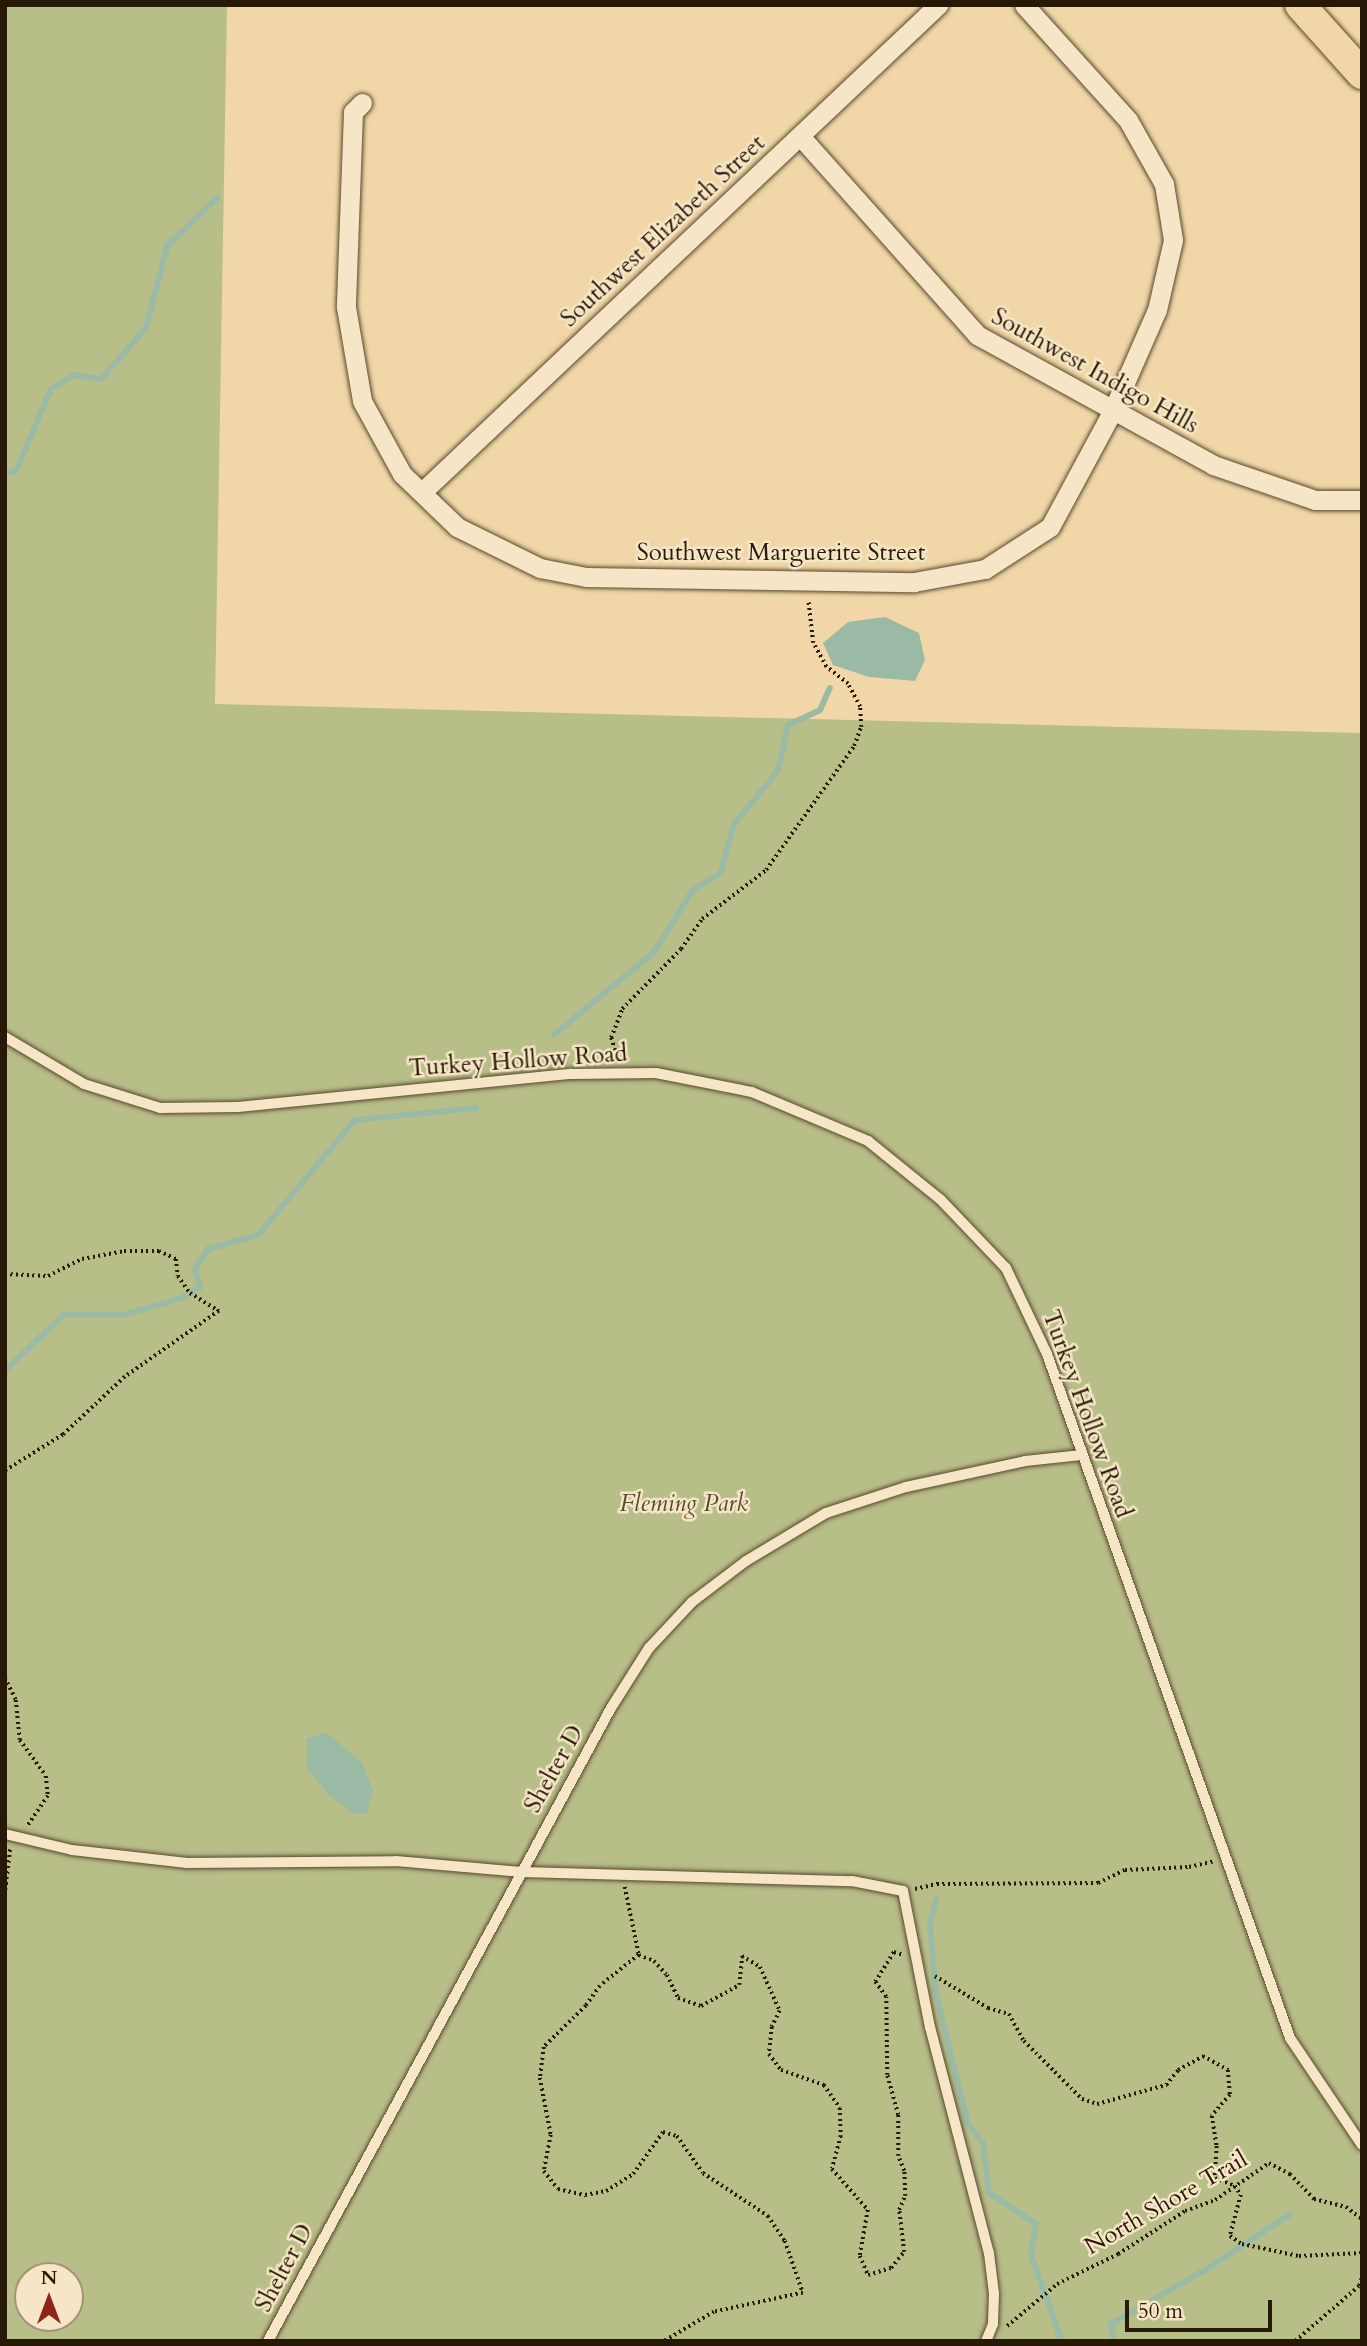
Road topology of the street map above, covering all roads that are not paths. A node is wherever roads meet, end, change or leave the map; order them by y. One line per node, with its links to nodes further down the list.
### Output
1 (938, 5): 6 (street, Southwest Elizabeth Street)
2 (1024, 5): 7 (street, Southwest Marguerite Street)
3 (1300, 5): 4 (main road)
4 (1362, 74)
5 (362, 103): 8 (street, Southwest Marguerite Street)
6 (800, 136): 7 (street, Southwest Indigo Hills); 8 (street, Southwest Elizabeth Street)
7 (1113, 410): 8 (street, Southwest Marguerite Street); 9 (street, Southwest Indigo Hills)
8 (422, 492)
9 (1362, 500)
10 (5, 1037): 11 (lane, Turkey Hollow Road)
11 (1082, 1455): 13 (lane, Shelter D); 14 (lane, Turkey Hollow Road)
12 (5, 1834): 13 (lane)
13 (522, 1872): 15 (lane, Shelter D); 16 (lane)
14 (1362, 2146)
15 (268, 2341)
16 (986, 2341)

